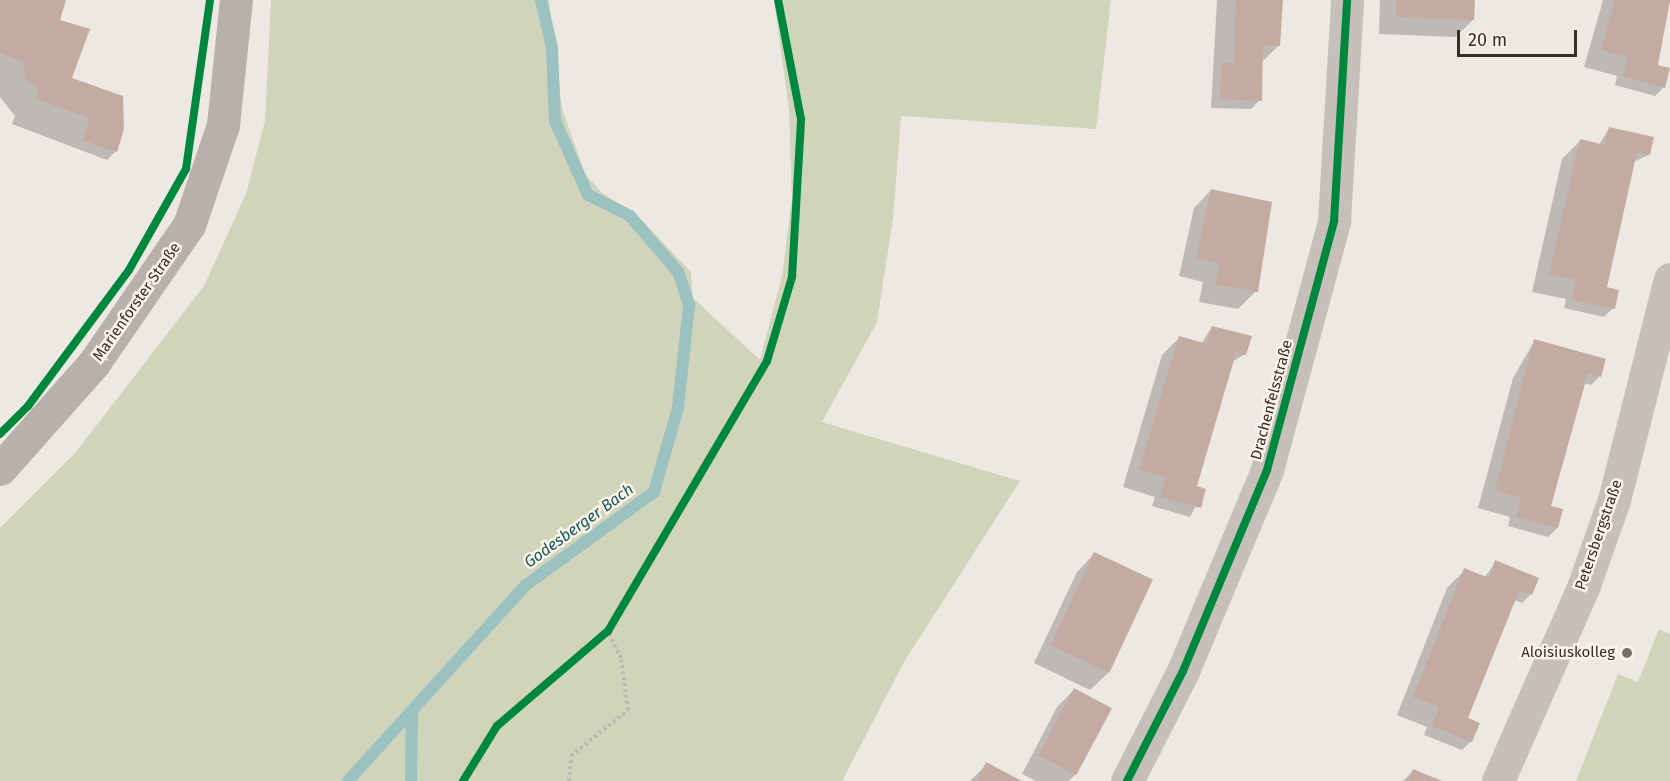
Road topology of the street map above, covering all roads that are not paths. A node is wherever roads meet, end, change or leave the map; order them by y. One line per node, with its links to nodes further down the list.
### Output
1 (236, 0): 4 (main road, Marienforster Straße)
2 (1347, 0): 5 (street, Drachenfelsstraße)
3 (1670, 279): 6 (street, Petersbergstraße)
4 (0, 469)
5 (1127, 781)
6 (1498, 781)

